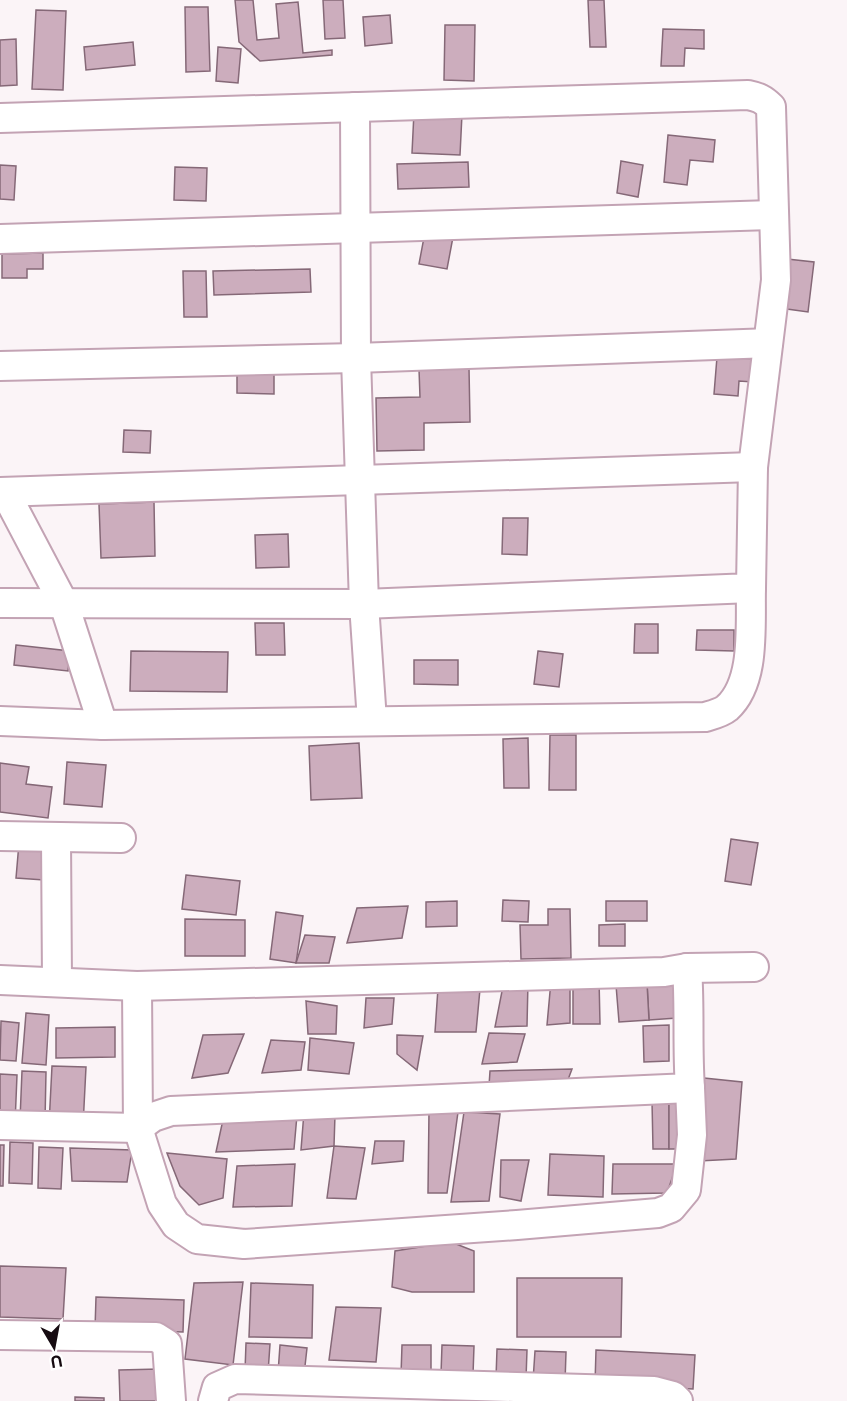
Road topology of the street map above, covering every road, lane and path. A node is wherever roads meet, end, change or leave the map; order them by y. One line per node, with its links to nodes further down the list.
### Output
1 (355, 107): 2 (street); 3 (street); 4 (street)
2 (0, 118)
3 (774, 214): 4 (street); 6 (street)
4 (355, 228): 5 (street); 7 (street)
5 (0, 239)
6 (768, 343): 7 (street); 9 (street)
7 (356, 358): 8 (street); 10 (street)
8 (0, 366)
9 (753, 467): 10 (street); 12 (street)
10 (361, 480): 11 (street); 15 (street)
11 (3, 492): 14 (street)
12 (751, 588): 15 (street); 17 (street)
13 (0, 603): 14 (street)
14 (64, 604): 15 (street); 18 (street)
15 (364, 604): 17 (street)
16 (0, 721): 18 (street)
17 (372, 721): 18 (street)
18 (103, 725)
19 (0, 836): 20 (street)
20 (56, 838): 21 (street); 25 (street)
21 (121, 838)
22 (754, 967): 23 (street)
23 (687, 968): 26 (street); 27 (street)
24 (0, 980): 25 (street)
25 (57, 982): 26 (street)
26 (137, 986): 29 (street)
27 (690, 1088): 29 (street); 29 (street)
28 (0, 1125): 29 (street)
29 (138, 1128)
30 (0, 1335): 31 (street)
31 (171, 1401)
32 (213, 1401): 33 (street)
33 (678, 1401)

